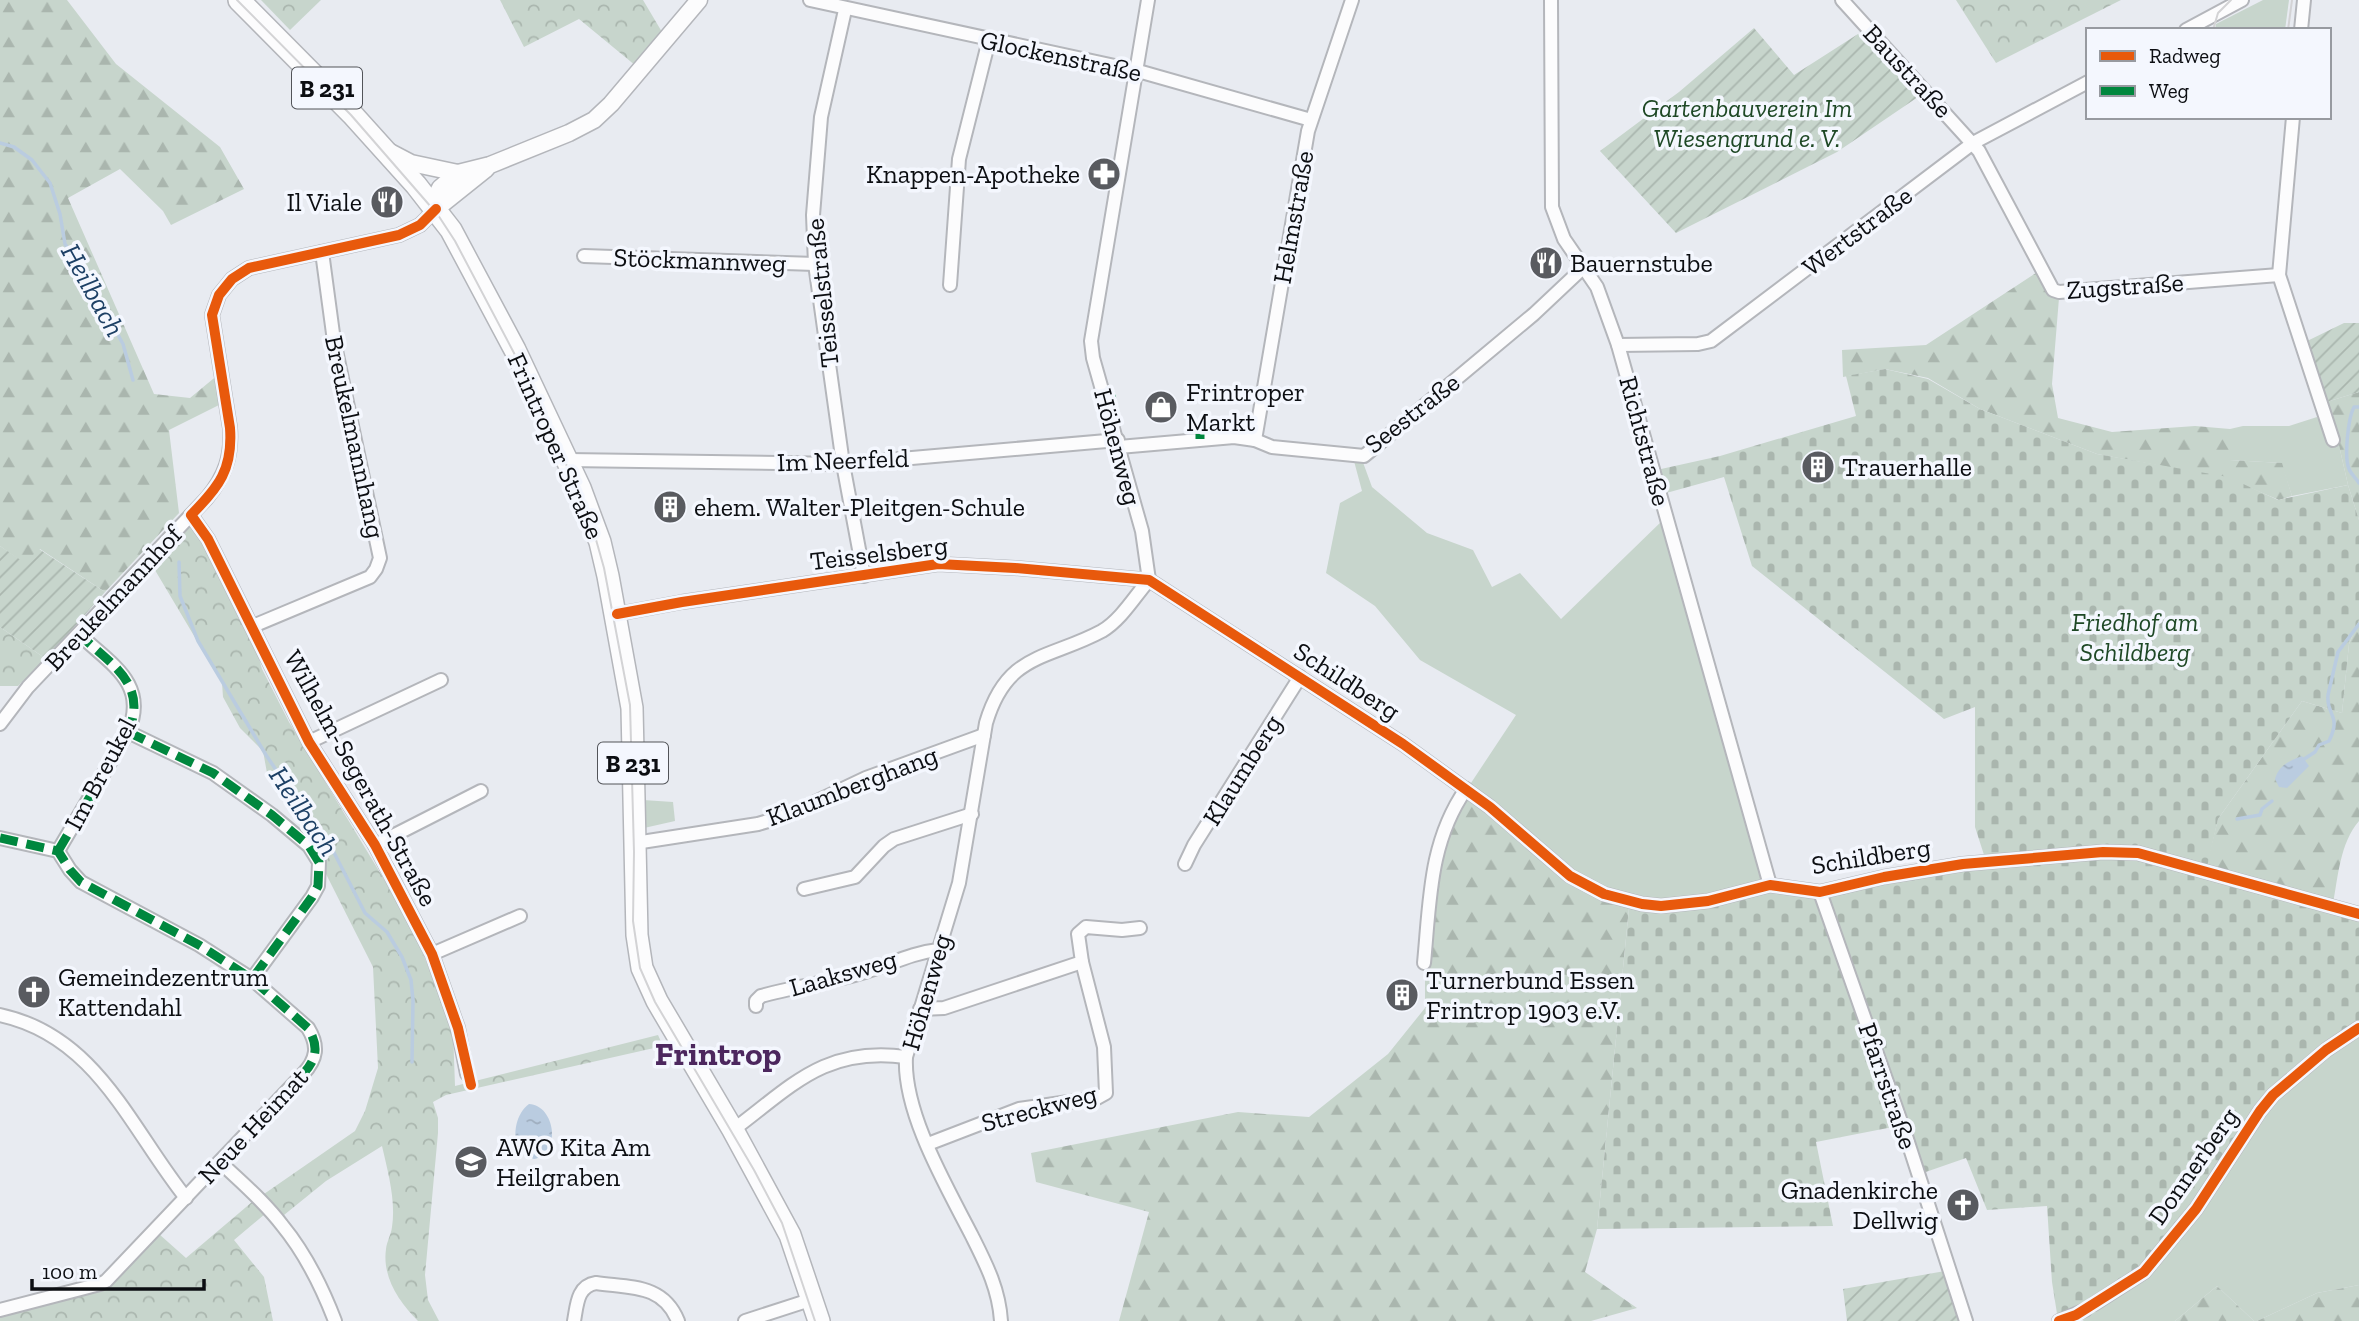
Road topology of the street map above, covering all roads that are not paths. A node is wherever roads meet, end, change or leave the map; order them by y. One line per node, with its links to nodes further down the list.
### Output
1 (239, 0): 19 (main road, Frintroper Straße / B 231)
2 (699, 0): 20 (street)
3 (810, 0): 10 (street, Glockenstraße)
4 (1148, 0): 14 (street, Höhenweg)
5 (1352, 0): 17 (street, Helmstraße)
6 (1551, 0): 26 (street, Richtstraße)
7 (1842, 0): 18 (street, Baustraße)
8 (2242, 0): 11 (street)
9 (2304, 0): 12 (street)
10 (845, 9): 13 (street, Glockenstraße); 25 (street, Teisselstraße)
11 (2190, 28)
12 (2301, 28)
13 (989, 40): 14 (street, Glockenstraße); 28 (street)
14 (1138, 71): 17 (street, Glockenstraße); 32 (street, Höhenweg)
15 (2086, 83): 18 (street, Wertstraße)
16 (2293, 119): 27 (street)
17 (1311, 120): 30 (street, Helmstraße)
18 (1973, 144): 27 (street, Zugstraße); 29 (street, Wertstraße)
19 (385, 150): 21 (street); 22 (main road, Frintroper Straße / B 231)
20 (490, 165): 21 (street); 22 (street)
21 (458, 173): 22 (street)
22 (436, 209): 23 (street, Breukelmannhof); 33 (main road, Frintroper Straße / B 231)
23 (322, 252): 35 (street, Breukelmannhof); 39 (street, Breukelmannhang)
24 (584, 256): 25 (street, Stöckmannweg)
25 (815, 264): 34 (street, Teisselstraße)
26 (1585, 267): 29 (street, Richtstraße); 30 (street, Seestraße)
27 (2280, 275): 31 (street)
28 (950, 285)
29 (1618, 345): 55 (street, Richtstraße)
30 (1255, 440): 32 (street, Seestraße)
31 (2333, 440)
32 (1119, 443): 34 (street, Im Neerfeld); 37 (street, Höhenweg)
33 (568, 460): 34 (street, Im Neerfeld); 38 (main road, Frintroper Straße / B 231)
34 (843, 464): 36 (street, Teisselstraße)
35 (191, 515): 39 (street, Wilhelm-Segerath-Straße); 40 (street, Breukelmannhof)
36 (864, 576): 37 (street, Teisselsberg); 38 (street, Teisselsberg)
37 (1149, 580): 41 (street, Schildberg); 45 (street, Höhenweg)
38 (617, 614): 51 (main road, Frintroper Straße / B 231)
39 (253, 626): 46 (street, Wilhelm-Segerath-Straße)
40 (79, 634): 43 (street, Breukelmannhof); 44 (street, Im Breukel)
41 (1300, 677): 47 (street, Schildberg); 54 (street, Klaumberg)
42 (441, 680): 46 (street, Wilhelm-Segerath-Straße)
43 (0, 724)
44 (128, 732): 53 (street, Im Breukel); 65 (street)
45 (984, 735): 49 (street, Höhenweg); 51 (street, Klaumberghang)
46 (309, 743): 52 (street, Wilhelm-Segerath-Straße)
47 (1466, 789): 55 (street, Schildberg); 64 (street)
48 (481, 792): 52 (street, Wilhelm-Segerath-Straße)
49 (972, 814): 56 (street); 61 (street, Höhenweg)
50 (0, 838): 53 (street)
51 (635, 843): 72 (main road, Frintroper Straße / B 231)
52 (375, 845): 62 (street, Wilhelm-Segerath-Straße)
53 (58, 851): 65 (street, Neue Heimat)
54 (1185, 864)
55 (1770, 885): 57 (street, Schildberg)
56 (804, 889)
57 (1820, 892): 58 (street, Schildberg); 84 (street, Pfarrstraße)
58 (2359, 914)
59 (520, 916): 62 (street)
60 (1140, 928): 63 (street, Streckweg)
61 (938, 950): 66 (street, Laaksweg); 67 (street, Höhenweg)
62 (432, 954): 71 (street, Wilhelm-Segerath-Straße)
63 (1083, 962): 67 (street); 73 (street, Streckweg)
64 (1424, 963)
65 (252, 979): 74 (street, Neue Heimat)
66 (756, 1006)
67 (920, 1009): 70 (street, Höhenweg)
68 (0, 1015): 75 (street)
69 (2359, 1028): 85 (street, Donnerberg)
70 (906, 1057): 72 (street); 73 (street, Höhenweg)
71 (467, 1074)
72 (733, 1130): 76 (main road, Frintroper Straße / B 231)
73 (928, 1144): 83 (street, Höhenweg)
74 (220, 1162): 75 (street, Neue Heimat); 78 (street)
75 (186, 1198): 77 (street, Neue Heimat)
76 (813, 1299): 81 (street); 82 (main road, Frintroper Straße / B 231)
77 (0, 1310)
78 (335, 1321)
79 (573, 1321): 80 (street)
80 (678, 1321)
81 (745, 1321)
82 (819, 1321)
83 (1001, 1321)
84 (1966, 1321)
85 (2059, 1321)

